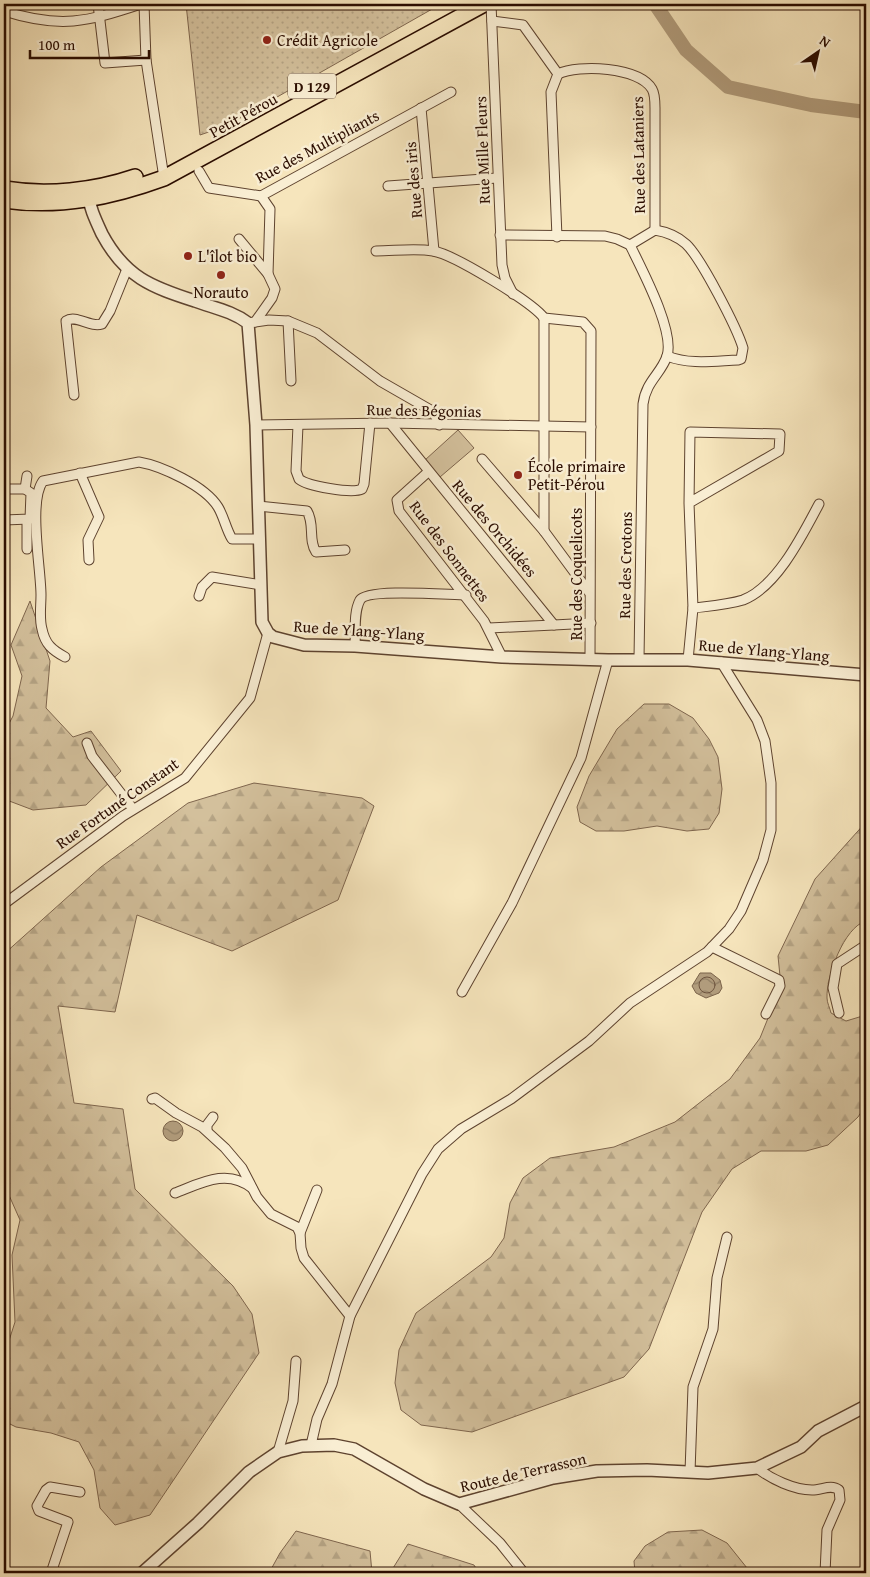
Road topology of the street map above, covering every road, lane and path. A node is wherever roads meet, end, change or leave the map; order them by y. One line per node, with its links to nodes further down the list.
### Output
1 (98, 4): 7 (street)
2 (143, 4): 7 (street); 9 (street)
3 (462, 4): 14 (highway, Petit Pérou / D 129)
4 (484, 4): 14 (highway, Petit Pérou / D 129)
5 (491, 4): 8 (street, Rue Mille Fleurs)
6 (4, 11): 7 (street)
7 (100, 18): 9 (street)
8 (492, 21): 10 (street); 15 (street, Rue Mille Fleurs)
9 (146, 60): 14 (street)
10 (558, 74): 22 (street, Rue des Lataniers); 24 (street)
11 (451, 92): 12 (street, Rue des Multipliants)
12 (421, 108): 16 (street, Rue des iris); 20 (street, Rue des Multipliants)
13 (199, 171): 20 (street, Rue des Multipliants)
14 (163, 173): 19 (highway, Petit Pérou / D 129)
15 (497, 178): 16 (street); 23 (street, Rue Mille Fleurs)
16 (428, 183): 17 (street); 28 (street, Rue des iris)
17 (388, 186)
18 (4, 189): 19 (highway, Petit Pérou / D 129)
19 (88, 194): 21 (highway, Petit Pérou / D 129); 29 (street)
20 (262, 196): 30 (street)
21 (4, 200)
22 (655, 230): 26 (street); 35 (street)
23 (500, 235): 24 (street); 31 (street, Rue Mille Fleurs)
24 (557, 236): 26 (street)
25 (239, 239): 30 (street)
26 (630, 245): 35 (street)
27 (376, 251): 28 (street)
28 (434, 251): 31 (street)
29 (127, 268): 34 (street); 37 (street)
30 (268, 274): 34 (street)
31 (513, 294): 32 (street)
32 (544, 318): 43 (street); 44 (street, Rue des Coquelicots)
33 (288, 321): 34 (street); 36 (street); 42 (street)
34 (251, 323): 40 (street)
35 (667, 356): 75 (street, Rue des Crotons)
36 (291, 381)
37 (74, 395)
38 (370, 423): 39 (street, Rue des Bégonias); 41 (street, Rue des Bégonias); 41 (street)
39 (390, 423): 42 (street, Rue des Bégonias); 46 (street, Rue des Orchidées)
40 (256, 424): 41 (street, Rue des Bégonias); 53 (street)
41 (298, 424)
42 (439, 424): 43 (street, Rue des Bégonias)
43 (543, 426): 44 (street, Rue des Bégonias); 56 (street)
44 (591, 427): 62 (street, Rue des Coquelicots)
45 (482, 459): 56 (street)
46 (428, 472): 63 (street, Rue des Sonnettes); 67 (street, Rue des Orchidées)
47 (80, 473): 57 (street); 60 (street); 71 (street)
48 (27, 476): 50 (street)
49 (4, 489): 50 (street)
50 (25, 489): 55 (street)
51 (688, 504): 51 (street); 65 (street)
52 (820, 504): 65 (street)
53 (258, 506): 57 (street); 59 (street)
54 (4, 520): 55 (street)
55 (26, 520): 58 (street)
56 (544, 531): 62 (street)
57 (260, 539): 61 (street)
58 (27, 549)
59 (345, 550)
60 (89, 560)
61 (261, 585): 64 (street); 69 (street)
62 (589, 592): 66 (street, Rue des Coquelicots)
63 (466, 595): 68 (street, Rue des Sonnettes); 70 (street)
64 (199, 596)
65 (693, 608): 76 (street)
66 (591, 623): 67 (street); 73 (street, Rue des Coquelicots)
67 (554, 625): 68 (street)
68 (489, 628): 72 (street, Rue des Sonnettes)
69 (268, 633): 70 (street, Rue de Ylang-Ylang); 80 (street, Rue Fortuné Constant)
70 (355, 646): 72 (street, Rue de Ylang-Ylang)
71 (65, 657)
72 (502, 657): 73 (street, Rue de Ylang-Ylang)
73 (590, 660): 74 (street, Rue de Ylang-Ylang)
74 (608, 660): 75 (street, Rue de Ylang-Ylang); 84 (street)
75 (639, 660): 76 (street, Rue de Ylang-Ylang)
76 (688, 660): 77 (street, Rue de Ylang-Ylang)
77 (722, 662): 78 (street, Rue de Ylang-Ylang); 83 (street)
78 (866, 675)
79 (87, 743): 80 (street)
80 (133, 809): 81 (street, Rue Fortuné Constant)
81 (4, 904)
82 (866, 945): 85 (street)
83 (712, 947): 86 (street); 95 (street)
84 (462, 992)
85 (838, 1013)
86 (766, 1014)
87 (152, 1098): 89 (street)
88 (212, 1117): 89 (street)
89 (207, 1130): 90 (street)
90 (252, 1188): 92 (street); 93 (street)
91 (317, 1190): 93 (street)
92 (175, 1193)
93 (300, 1233): 95 (street)
94 (727, 1237): 101 (street)
95 (350, 1316): 98 (street)
96 (296, 1361): 99 (street)
97 (866, 1406): 100 (street, Route de Terrasson)
98 (311, 1444): 99 (street, Route de Terrasson); 103 (street, Route de Terrasson)
99 (278, 1452): 105 (street, Route de Terrasson)
100 (757, 1468): 101 (street, Route de Terrasson); 107 (street)
101 (690, 1472): 103 (street, Route de Terrasson)
102 (80, 1492): 104 (street)
103 (459, 1504): 106 (street)
104 (51, 1573)
105 (142, 1573)
106 (524, 1573)
107 (824, 1573)

